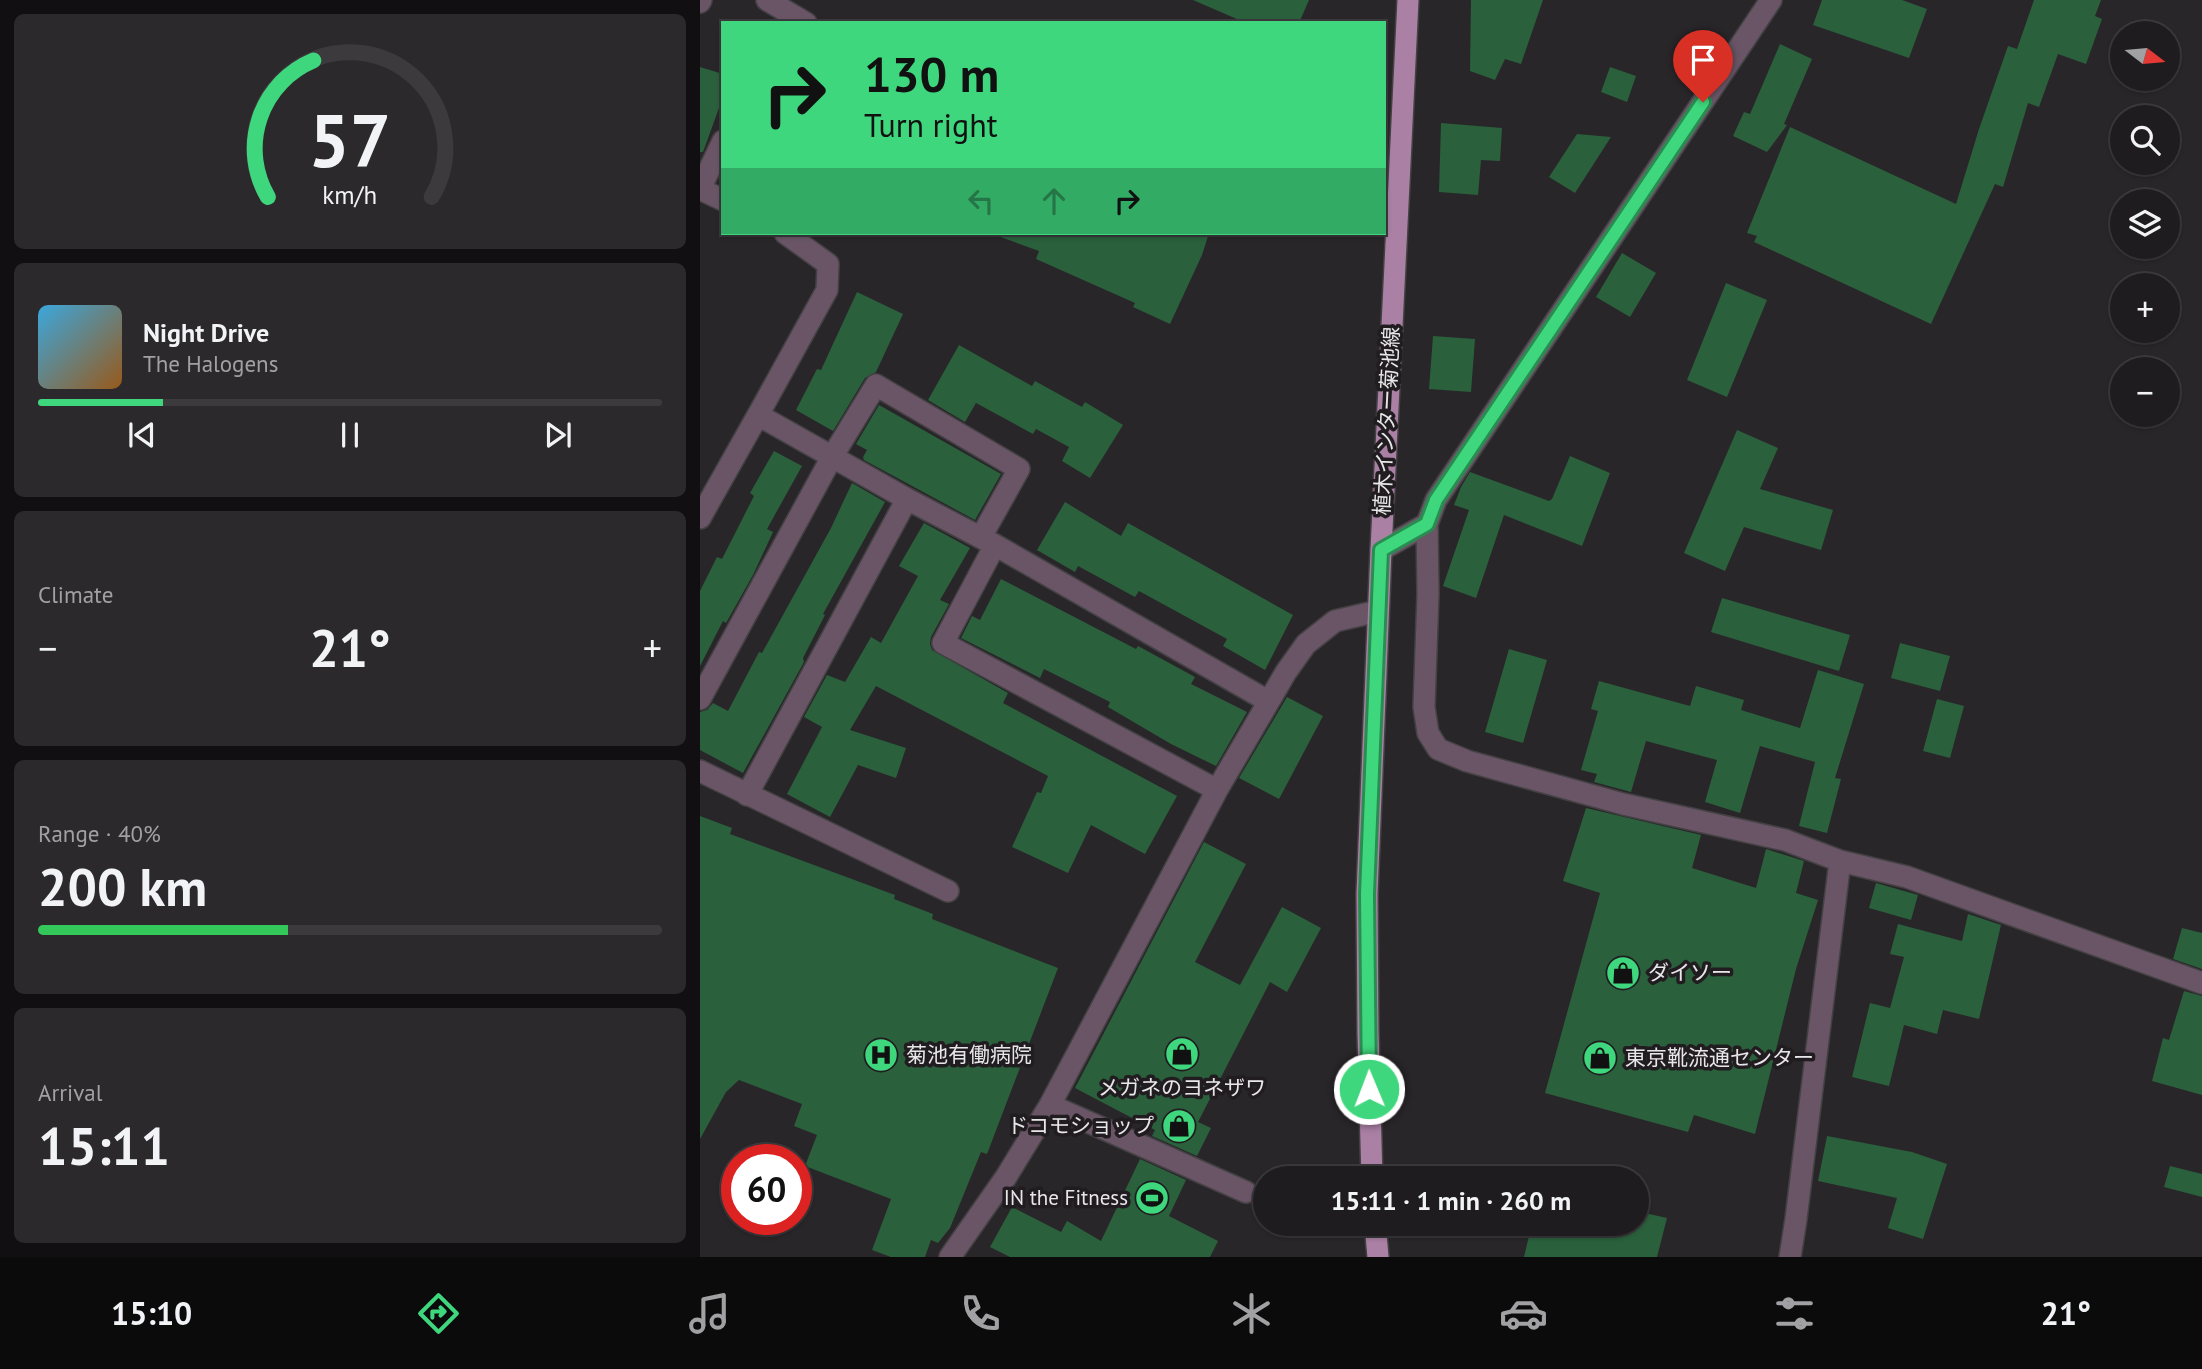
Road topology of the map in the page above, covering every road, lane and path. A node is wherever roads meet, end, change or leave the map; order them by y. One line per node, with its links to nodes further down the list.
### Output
1 (1408, 0): 15 (main road, 植木インター菊池線)
2 (1771, 0): 13 (street)
3 (777, 12): 4 (street)
4 (801, 21)
5 (721, 145): 6 (street)
6 (700, 189): 7 (street)
7 (721, 200)
8 (788, 235): 9 (street)
9 (758, 415): 10 (street); 12 (street)
10 (832, 457): 11 (street); 14 (street); 17 (street)
11 (907, 499): 14 (street); 21 (street)
12 (700, 518)
13 (1427, 524): 15 (street); 22 (street)
14 (988, 541): 18 (street); 20 (street)
15 (1381, 550): 16 (main road, 植木インター菊池線)
16 (1378, 611): 18 (street); 26 (main road, 植木インター菊池線)
17 (700, 699)
18 (1268, 701): 20 (street)
19 (700, 771): 21 (street)
20 (1217, 790): 25 (street)
21 (747, 795): 23 (street)
22 (1840, 861): 24 (street); 31 (street)
23 (947, 891)
24 (2202, 983)
25 (1050, 1105): 27 (street); 29 (street)
26 (1372, 1166)
27 (1246, 1192)
28 (1376, 1236): 30 (main road)
29 (950, 1257)
30 (1378, 1257)
31 (1790, 1257)

